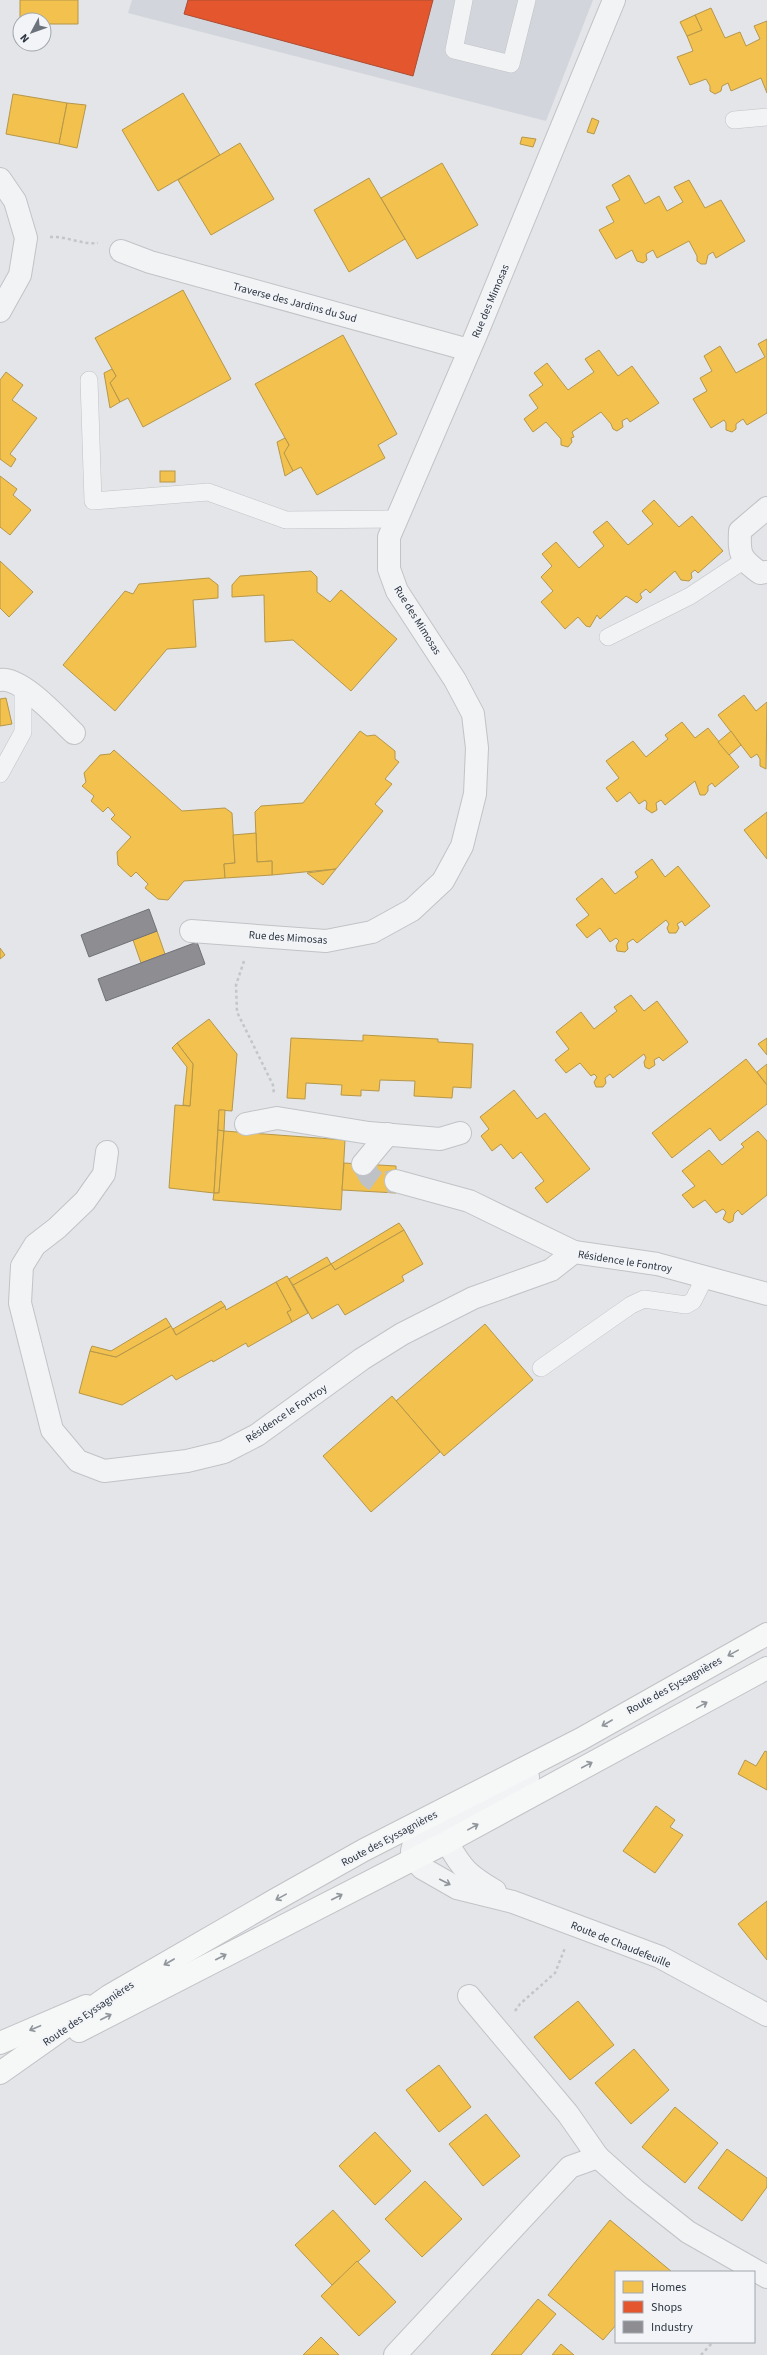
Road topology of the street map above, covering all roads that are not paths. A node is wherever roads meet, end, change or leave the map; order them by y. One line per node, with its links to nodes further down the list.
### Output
1 (464, 0): 2 (lane)
2 (527, 0)
3 (614, 0): 9 (street, Rue des Mimosas)
4 (767, 117): 5 (lane)
5 (734, 120)
6 (0, 179): 8 (street)
7 (121, 251): 9 (street, Traverse des Jardins du Sud)
8 (0, 312)
9 (469, 350): 12 (street, Rue des Mimosas)
10 (89, 380): 12 (lane)
11 (767, 508): 13 (street)
12 (398, 519): 20 (street, Rue des Mimosas)
13 (743, 561): 14 (street); 15 (lane)
14 (767, 572)
15 (608, 637)
16 (0, 680): 17 (street)
17 (23, 686): 18 (street); 19 (lane)
18 (74, 733)
19 (0, 774)
20 (191, 931)
21 (246, 1124): 23 (street)
22 (460, 1133): 23 (street)
23 (388, 1134): 25 (street)
24 (107, 1152): 27 (street, Résidence le Fontroy)
25 (363, 1164)
26 (396, 1181): 27 (street)
27 (574, 1252): 28 (street, Résidence le Fontroy)
28 (705, 1277): 29 (street, Résidence le Fontroy); 30 (lane)
29 (767, 1294)
30 (541, 1368)
31 (767, 1634): 35 (main road, Route des Eyssagnières, one-way to 35)
32 (767, 1660): 34 (street)
33 (767, 1668): 34 (main road, Route des Eyssagnières)
34 (742, 1683): 37 (main road, Route des Eyssagnières, one-way to 34)
35 (581, 1739): 36 (street); 38 (main road, Route des Eyssagnières)
36 (424, 1836): 37 (street); 38 (street); 39 (street)
37 (447, 1842): 39 (main road, Route des Eyssagnières); 40 (street, Route de Chaudefeuille)
38 (364, 1850): 41 (main road, Route des Eyssagnières, one-way to 41)
39 (414, 1858): 40 (street, Route de Chaudefeuille, one-way to 40); 45 (main road, Route des Eyssagnières, one-way to 39)
40 (513, 1902): 43 (street, Route de Chaudefeuille)
41 (110, 1996): 44 (main road, one-way to 44); 45 (main road, Route des Eyssagnières)
42 (469, 1996): 47 (street)
43 (767, 2015)
44 (0, 2043)
45 (20, 2059): 46 (main road, Route des Eyssagnières)
46 (0, 2073)
47 (598, 2157): 48 (street); 49 (street)
48 (765, 2271)
49 (404, 2352)

